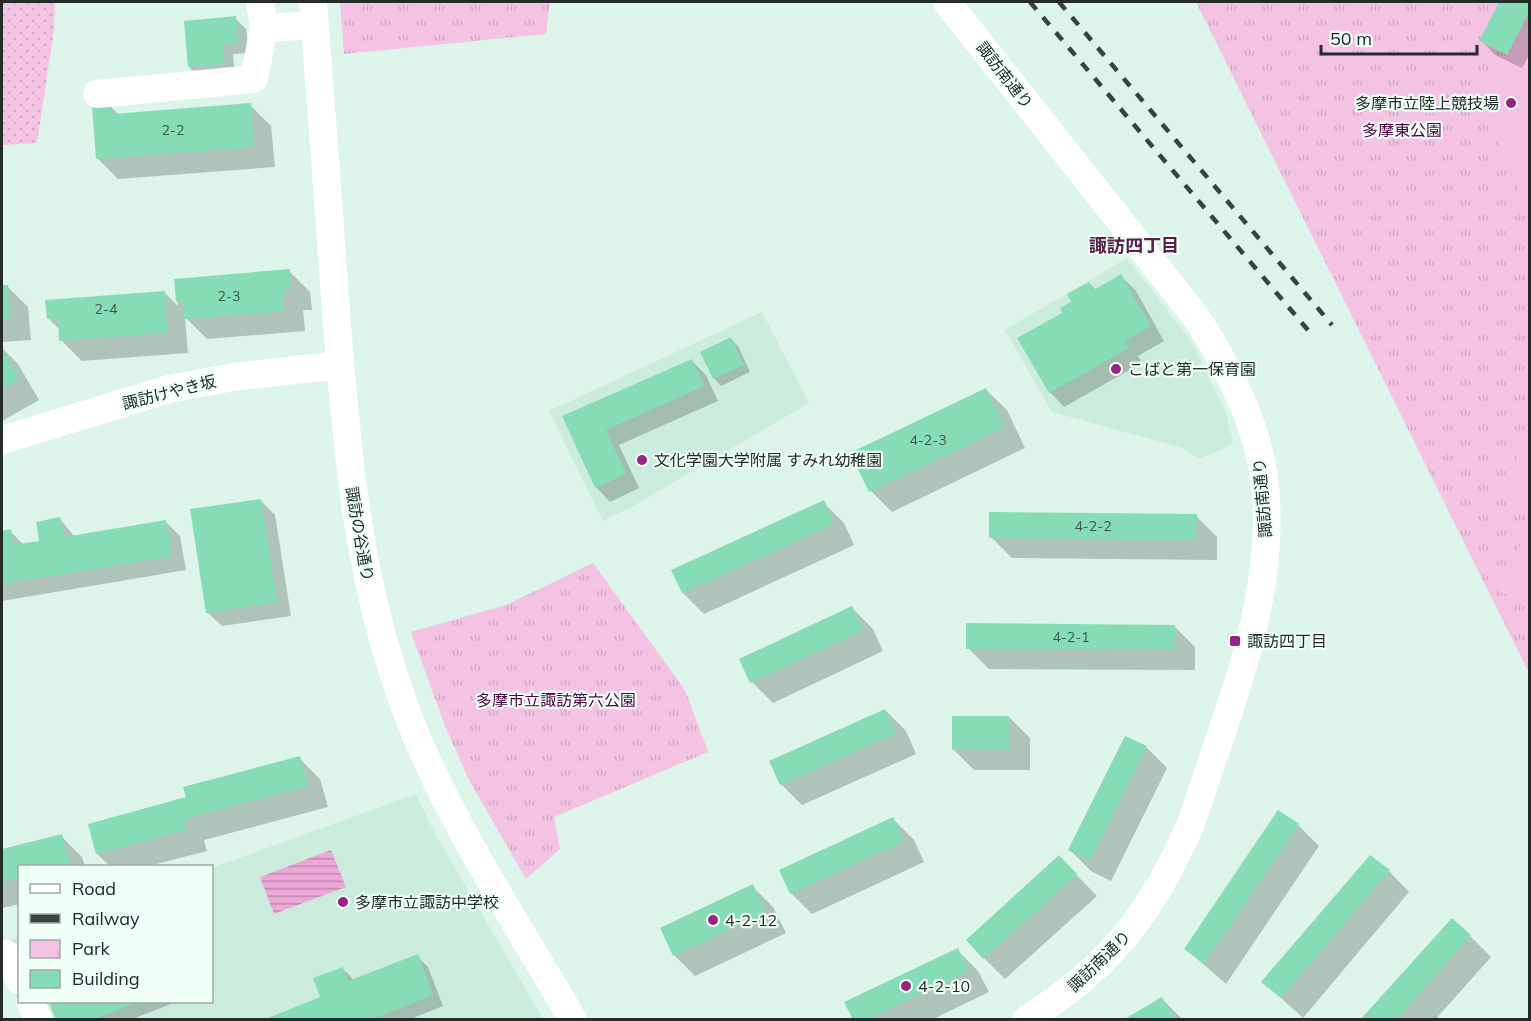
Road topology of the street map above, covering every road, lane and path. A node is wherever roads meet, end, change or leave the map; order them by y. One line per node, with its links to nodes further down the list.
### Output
1 (947, 2): 12 (street, 諏訪南通り)
2 (314, 13): 3 (street); 5 (street, 諏訪の谷通り)
3 (262, 15): 4 (street)
4 (97, 94)
5 (340, 365): 6 (street, 諏訪けやき坂); 11 (street, 諏訪の谷通り)
6 (2, 440)
7 (6, 954): 8 (street)
8 (18, 977)
9 (30, 1003): 10 (street)
10 (39, 1020)
11 (573, 1020)
12 (1026, 1020)

